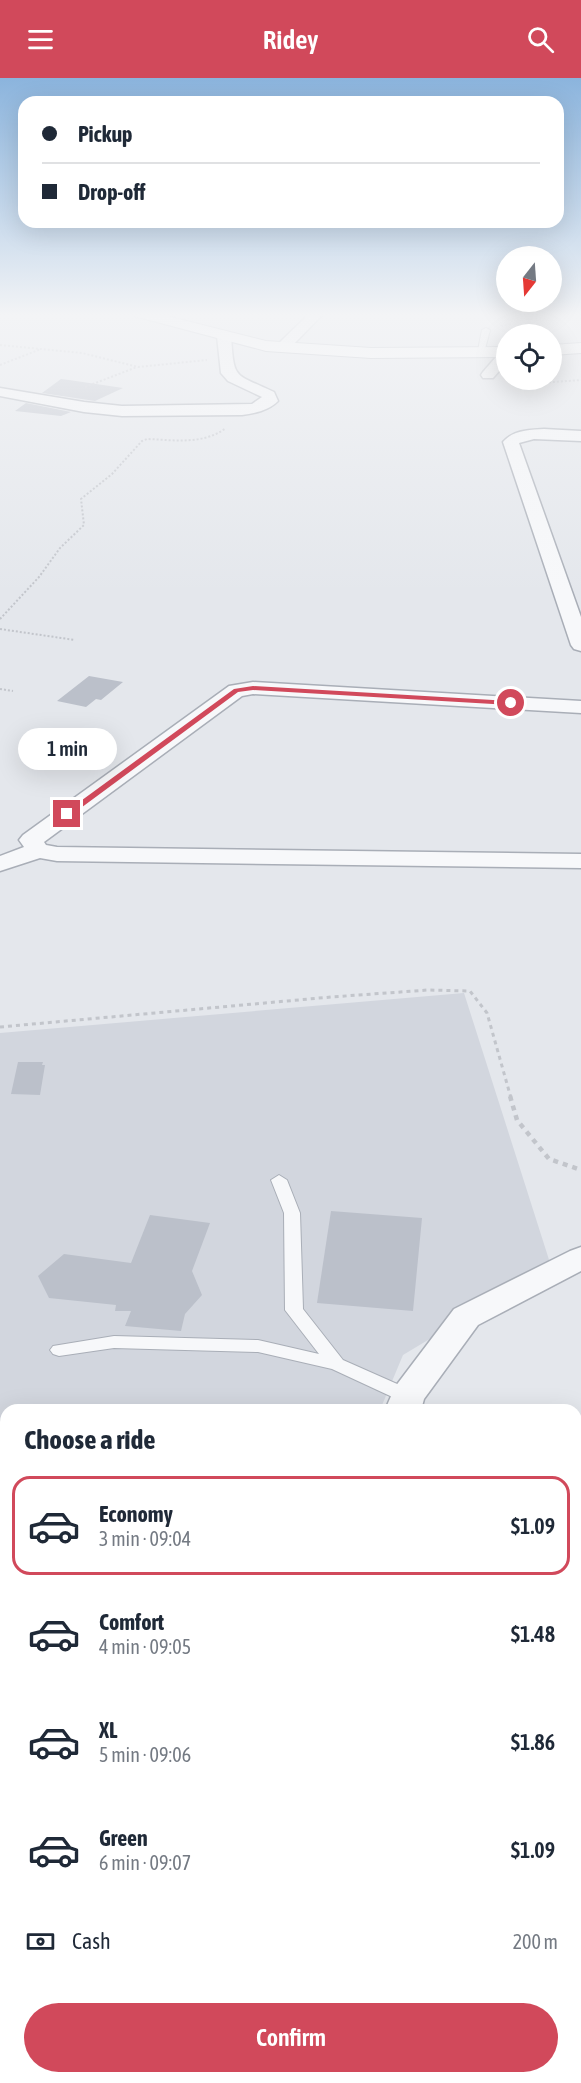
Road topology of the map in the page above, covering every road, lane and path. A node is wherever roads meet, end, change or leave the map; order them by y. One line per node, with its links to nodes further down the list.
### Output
1 (79, 407): 2 (street)
2 (259, 407)
3 (221, 434): 5 (path)
4 (581, 436): 8 (street)
5 (0, 619)
6 (0, 629): 7 (path)
7 (75, 640)
8 (581, 645)
9 (0, 689): 10 (path)
10 (13, 691)
11 (581, 707): 12 (street)
12 (38, 850): 13 (street); 14 (street)
13 (581, 861)
14 (0, 864)
15 (0, 1027): 16 (path)
16 (581, 1170)
17 (279, 1180): 20 (lane)
18 (581, 1258): 21 (street)
19 (59, 1350): 20 (lane)
20 (337, 1364): 21 (lane)
21 (405, 1403)

